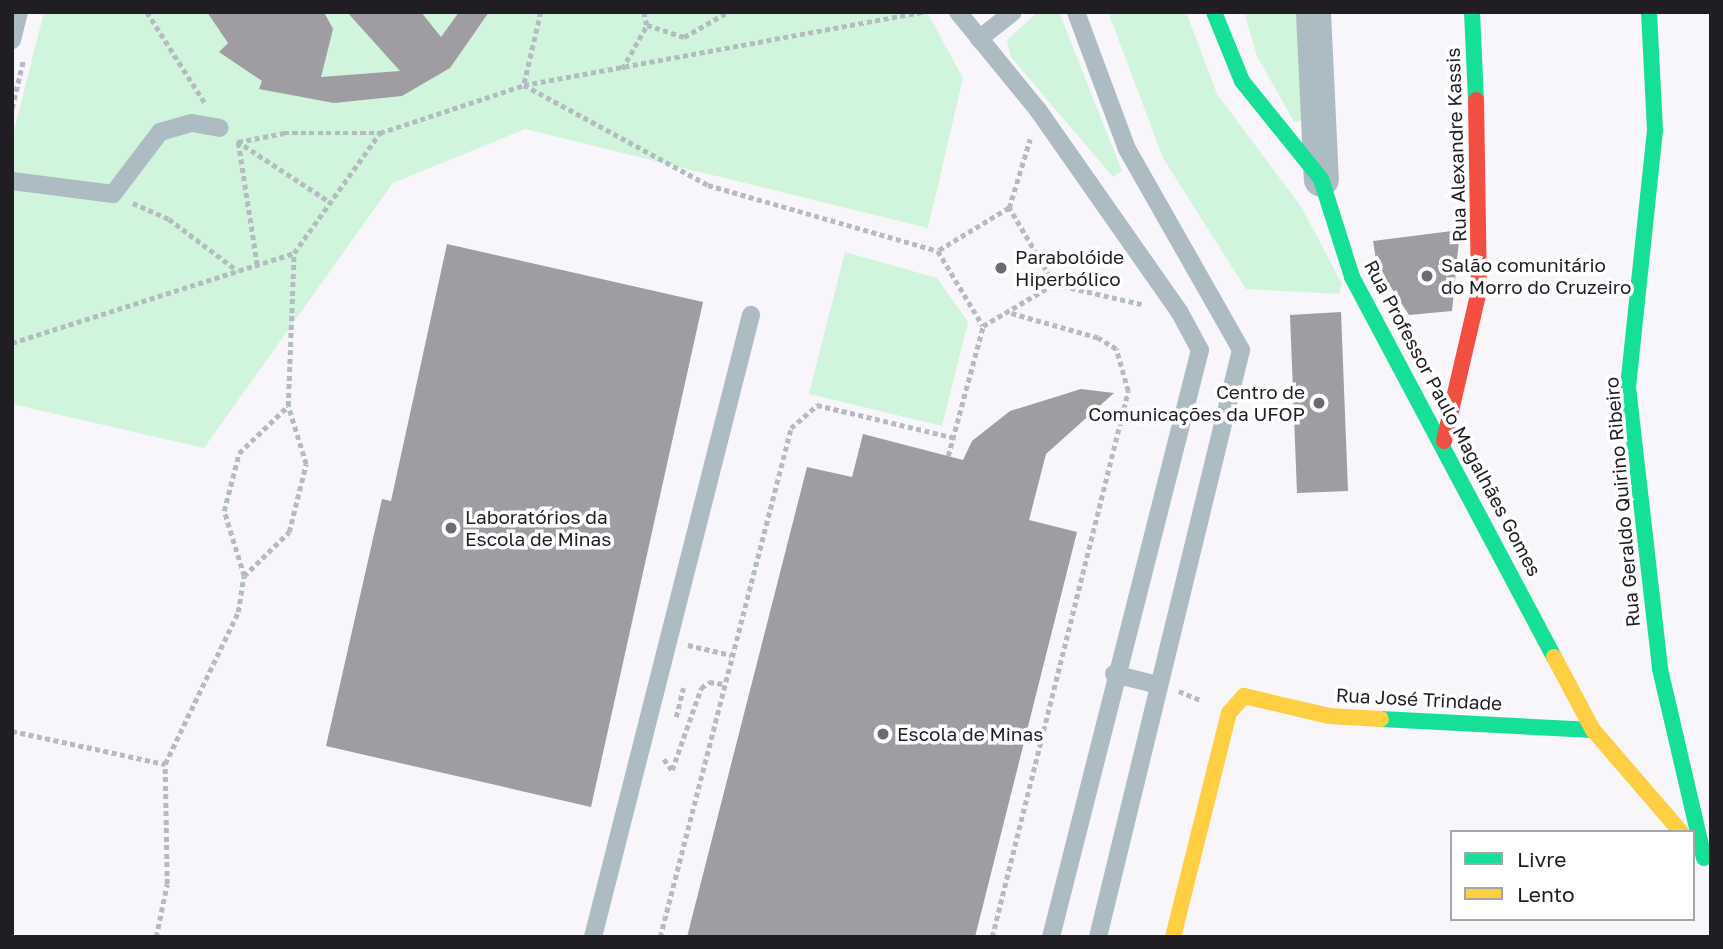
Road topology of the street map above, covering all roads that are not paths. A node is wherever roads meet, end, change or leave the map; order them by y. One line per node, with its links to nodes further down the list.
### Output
1 (19, 12): 10 (lane)
2 (958, 12): 9 (lane)
3 (1013, 12): 9 (lane)
4 (1076, 12): 17 (lane)
5 (1214, 12): 12 (street, Rua Professor Paulo Magalhães Gomes)
6 (1313, 12): 12 (street)
7 (1472, 12): 15 (street, Rua Alexandre Kassis)
8 (1649, 12): 20 (street, Rua Geraldo Quirino Ribeiro)
9 (979, 39): 16 (lane)
10 (12, 40)
11 (220, 128): 13 (lane)
12 (1321, 179): 15 (street, Rua Professor Paulo Magalhães Gomes)
13 (12, 181)
14 (751, 315): 21 (lane)
15 (1444, 441): 18 (street, Rua Professor Paulo Magalhães Gomes)
16 (1114, 674): 17 (lane); 22 (lane)
17 (1158, 685): 23 (lane)
18 (1593, 730): 19 (street, Rua Professor Paulo Magalhães Gomes); 24 (street, Rua José Trindade)
19 (1679, 830)
20 (1703, 858)
21 (593, 937)
22 (1051, 937)
23 (1098, 937)
24 (1173, 937)

